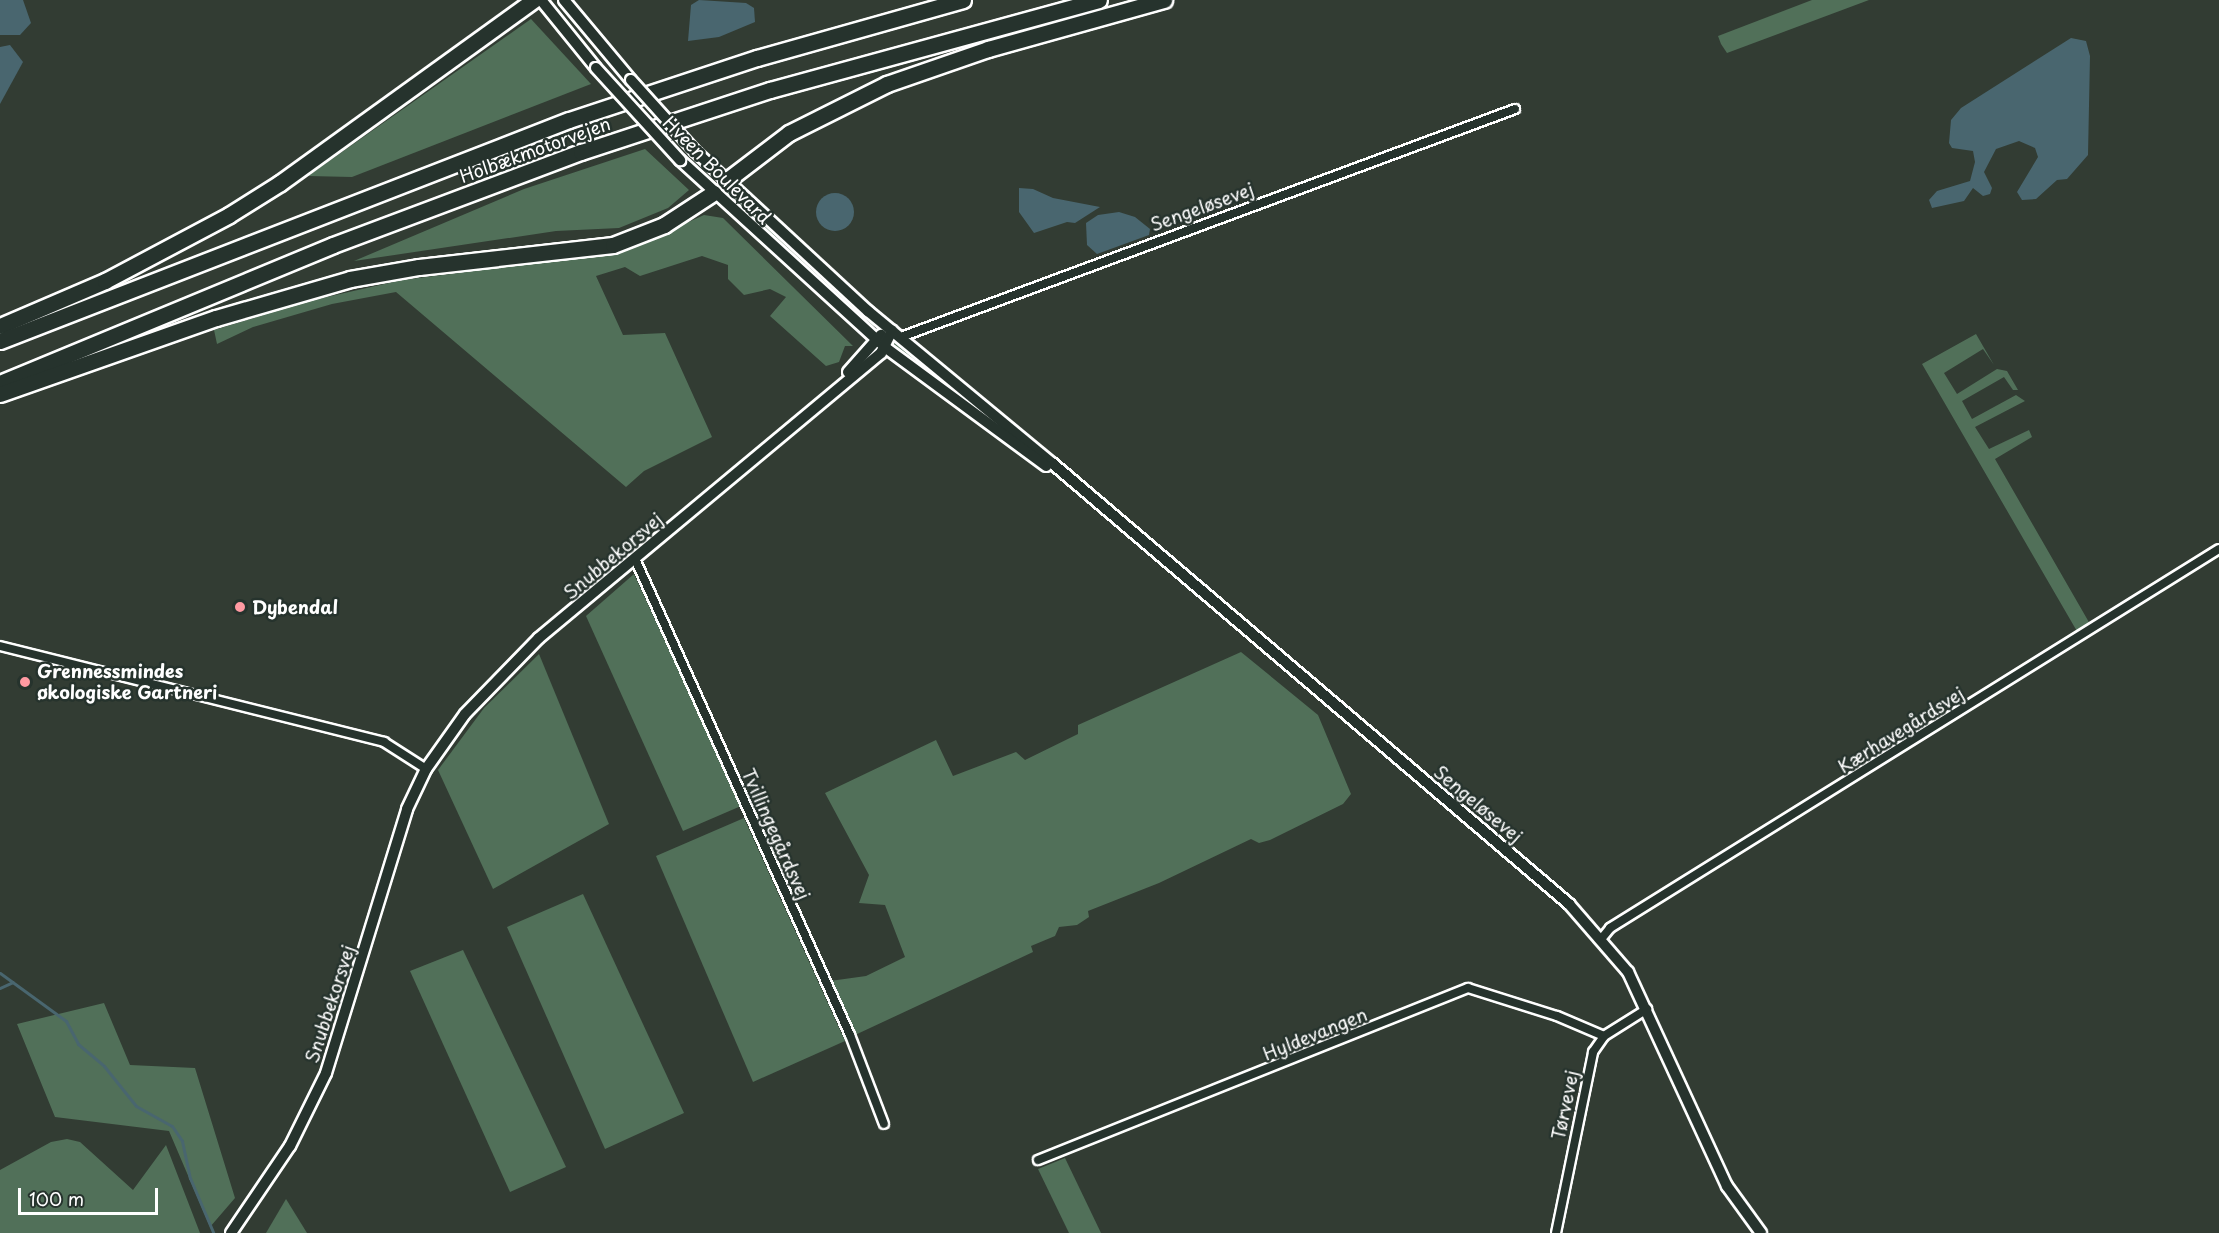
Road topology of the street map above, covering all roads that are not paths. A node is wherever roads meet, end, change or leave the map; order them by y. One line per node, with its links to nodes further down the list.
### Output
1 (534, 0): 10 (highway)
2 (541, 0): 9 (street, Hveen Boulevard, bridge)
3 (564, 0): 8 (street, Hveen Boulevard, bridge)
4 (963, 0): 13 (highway, Holbækmotorvejen)
5 (1099, 0): 15 (highway, Holbækmotorvejen)
6 (1164, 0): 8 (highway)
7 (1515, 110): 11 (street, Sengeløsevej)
8 (726, 181): 9 (street); 11 (street, Hveen Boulevard)
9 (713, 193): 12 (street, Hveen Boulevard); 17 (highway)
10 (0, 326)
11 (896, 333): 12 (street, Snubbekorsvej); 14 (street); 18 (street, Sengeløsevej)
12 (875, 338): 14 (street, Hveen Boulevard); 16 (street, Snubbekorsvej)
13 (0, 341)
14 (886, 348): 16 (street, Snubbekorsvej); 18 (street, Sengeløsevej)
15 (0, 383)
16 (838, 385): 20 (street, Snubbekorsvej)
17 (0, 394)
18 (1072, 482): 23 (street, Sengeløsevej)
19 (2219, 549): 23 (street, Kærhavegårdsvej)
20 (635, 559): 22 (street, Snubbekorsvej); 26 (street, Tvillingegårdsvej)
21 (0, 646): 22 (street)
22 (426, 770): 28 (street, Snubbekorsvej)
23 (1602, 938): 24 (street, Sengeløsevej)
24 (1647, 1009): 25 (street, Tørvevej); 30 (street, Sengeløsevej)
25 (1604, 1036): 27 (street, Hyldevangen); 29 (street, Tørvevej)
26 (884, 1124)
27 (1038, 1160)
28 (231, 1233)
29 (1556, 1233)
30 (1761, 1233)

